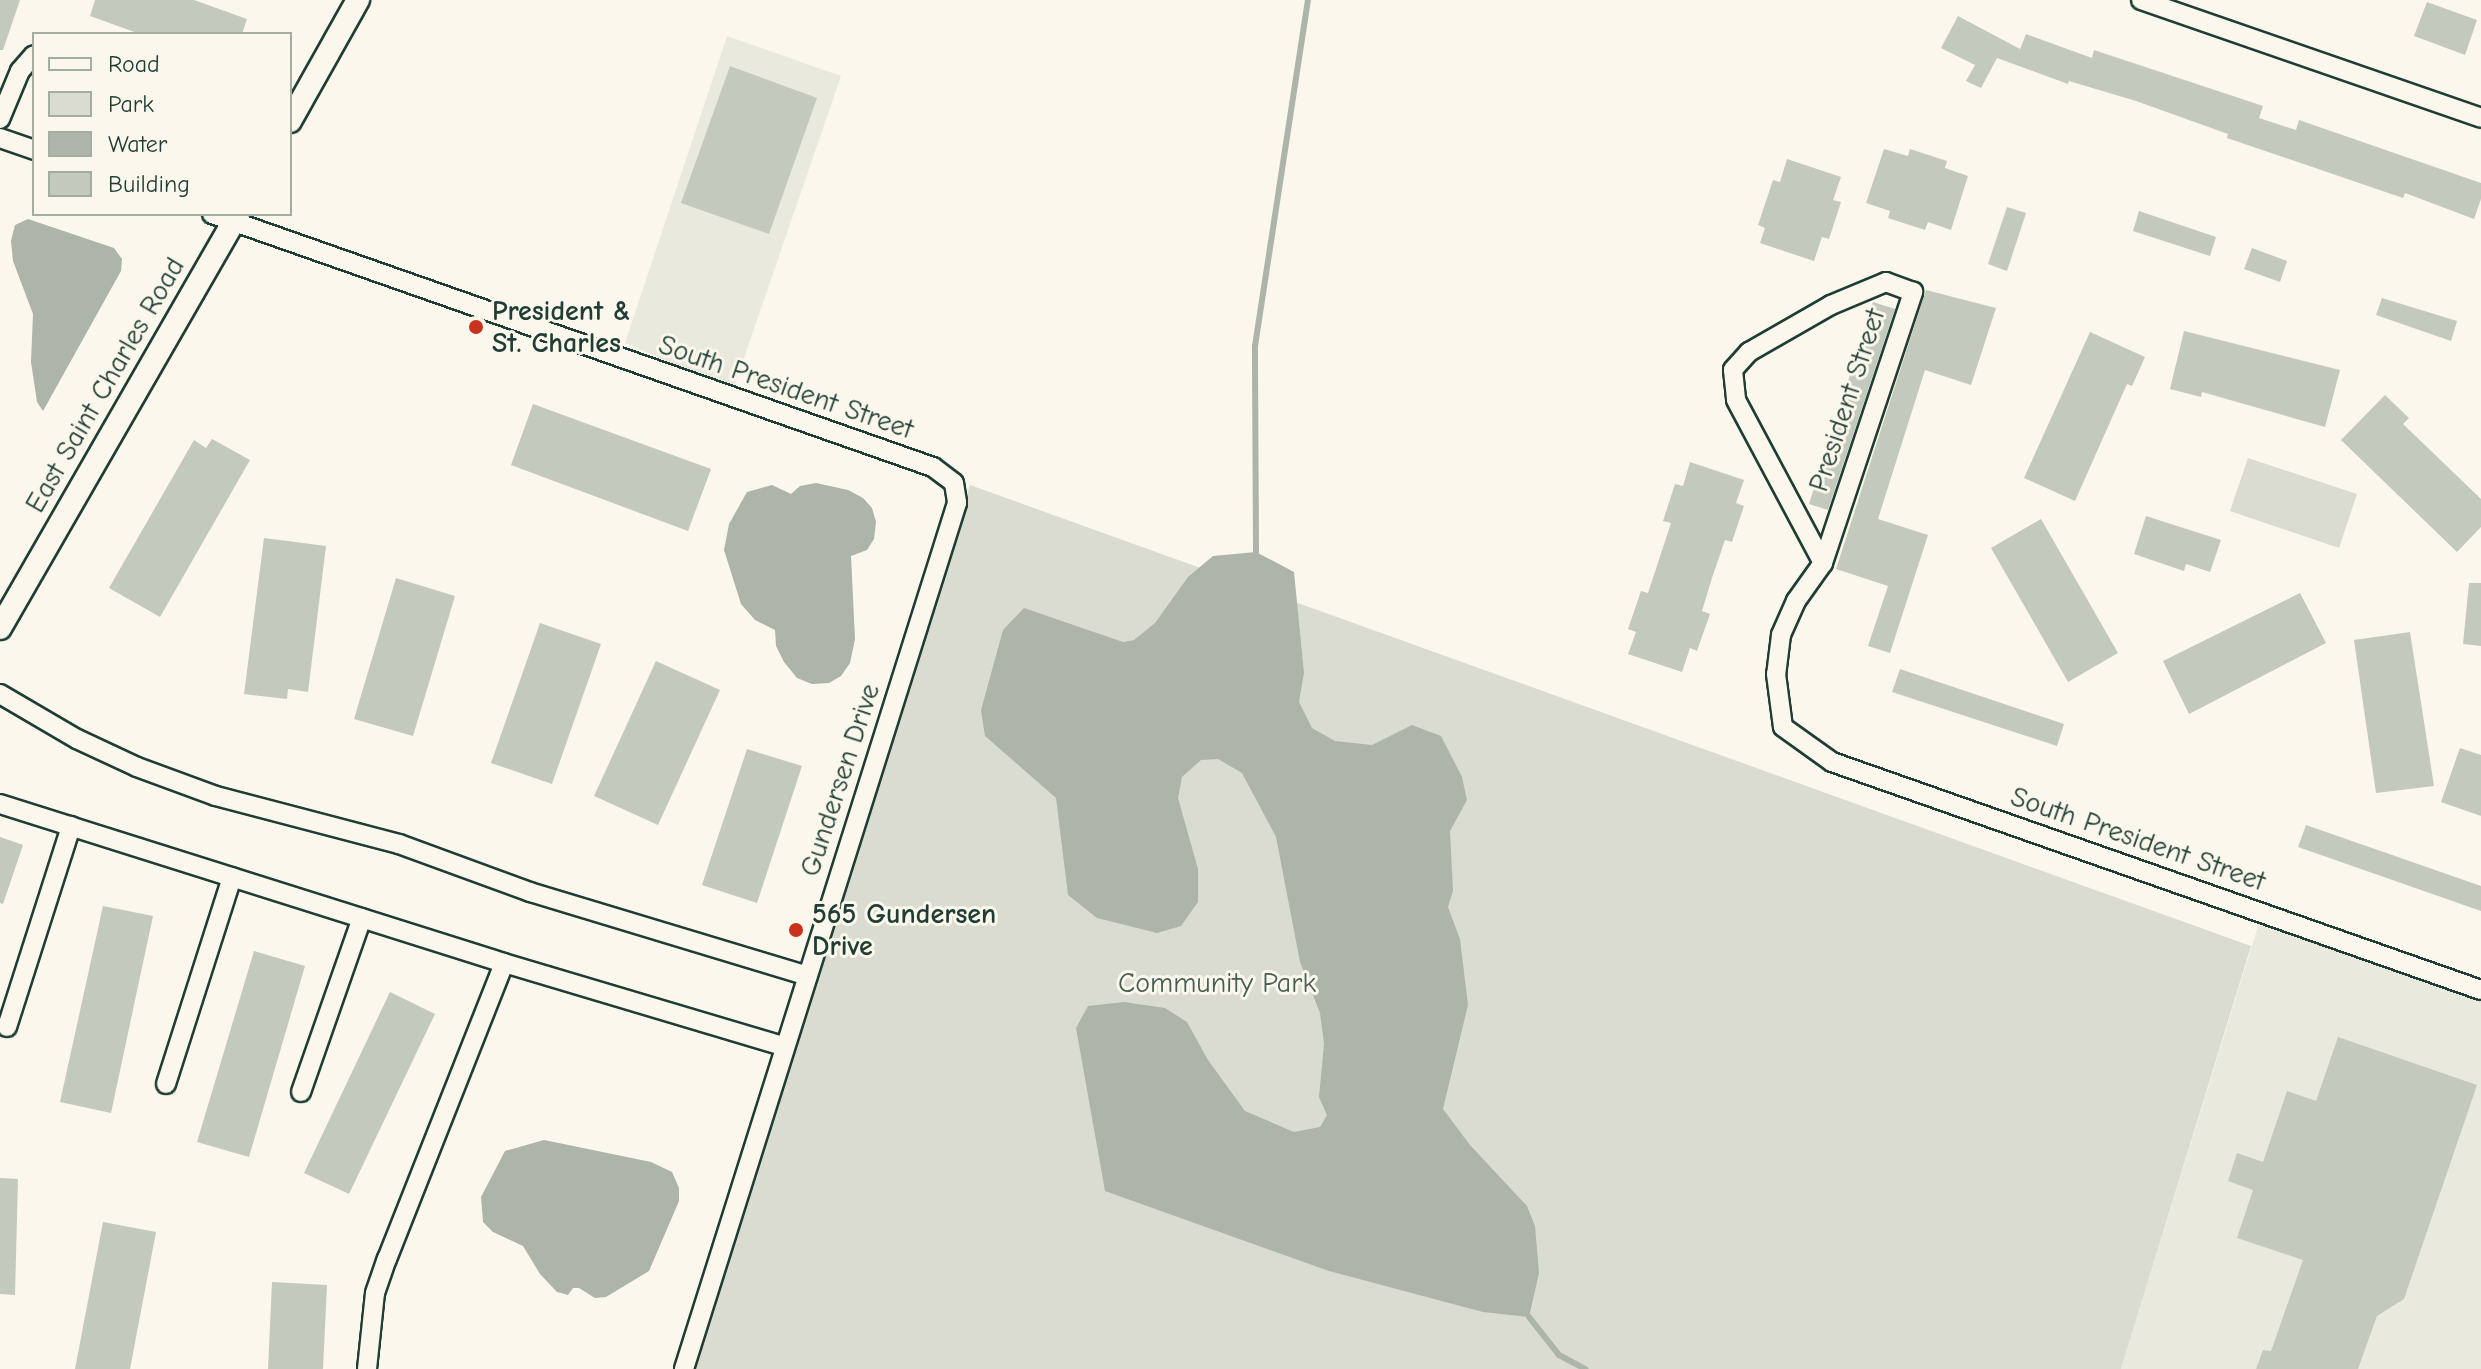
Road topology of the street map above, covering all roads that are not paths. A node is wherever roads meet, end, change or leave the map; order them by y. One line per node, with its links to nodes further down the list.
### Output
1 (358, 0): 4 (street)
2 (2141, 0): 5 (street)
3 (32, 57): 6 (street)
4 (292, 117)
5 (2481, 118)
6 (0, 119)
7 (0, 138): 8 (street)
8 (32, 149)
9 (236, 218): 10 (street, South President Street); 12 (street, East Saint Charles Road)
10 (954, 483): 20 (street, Gundersen Drive)
11 (1823, 563): 11 (street, President Street); 14 (street, President Street)
12 (0, 628)
13 (0, 694): 20 (street)
14 (1783, 727): 21 (street, South President Street)
15 (0, 804): 16 (street)
16 (71, 826): 17 (street); 22 (street)
17 (232, 877): 18 (street); 24 (street)
18 (362, 918): 19 (street); 25 (street)
19 (504, 963): 23 (street); 26 (street)
20 (808, 976): 23 (street, Gundersen Drive)
21 (2481, 990)
22 (7, 1027)
23 (785, 1047): 27 (street, Gundersen Drive)
24 (166, 1084)
25 (301, 1092)
26 (367, 1369)
27 (684, 1369)

